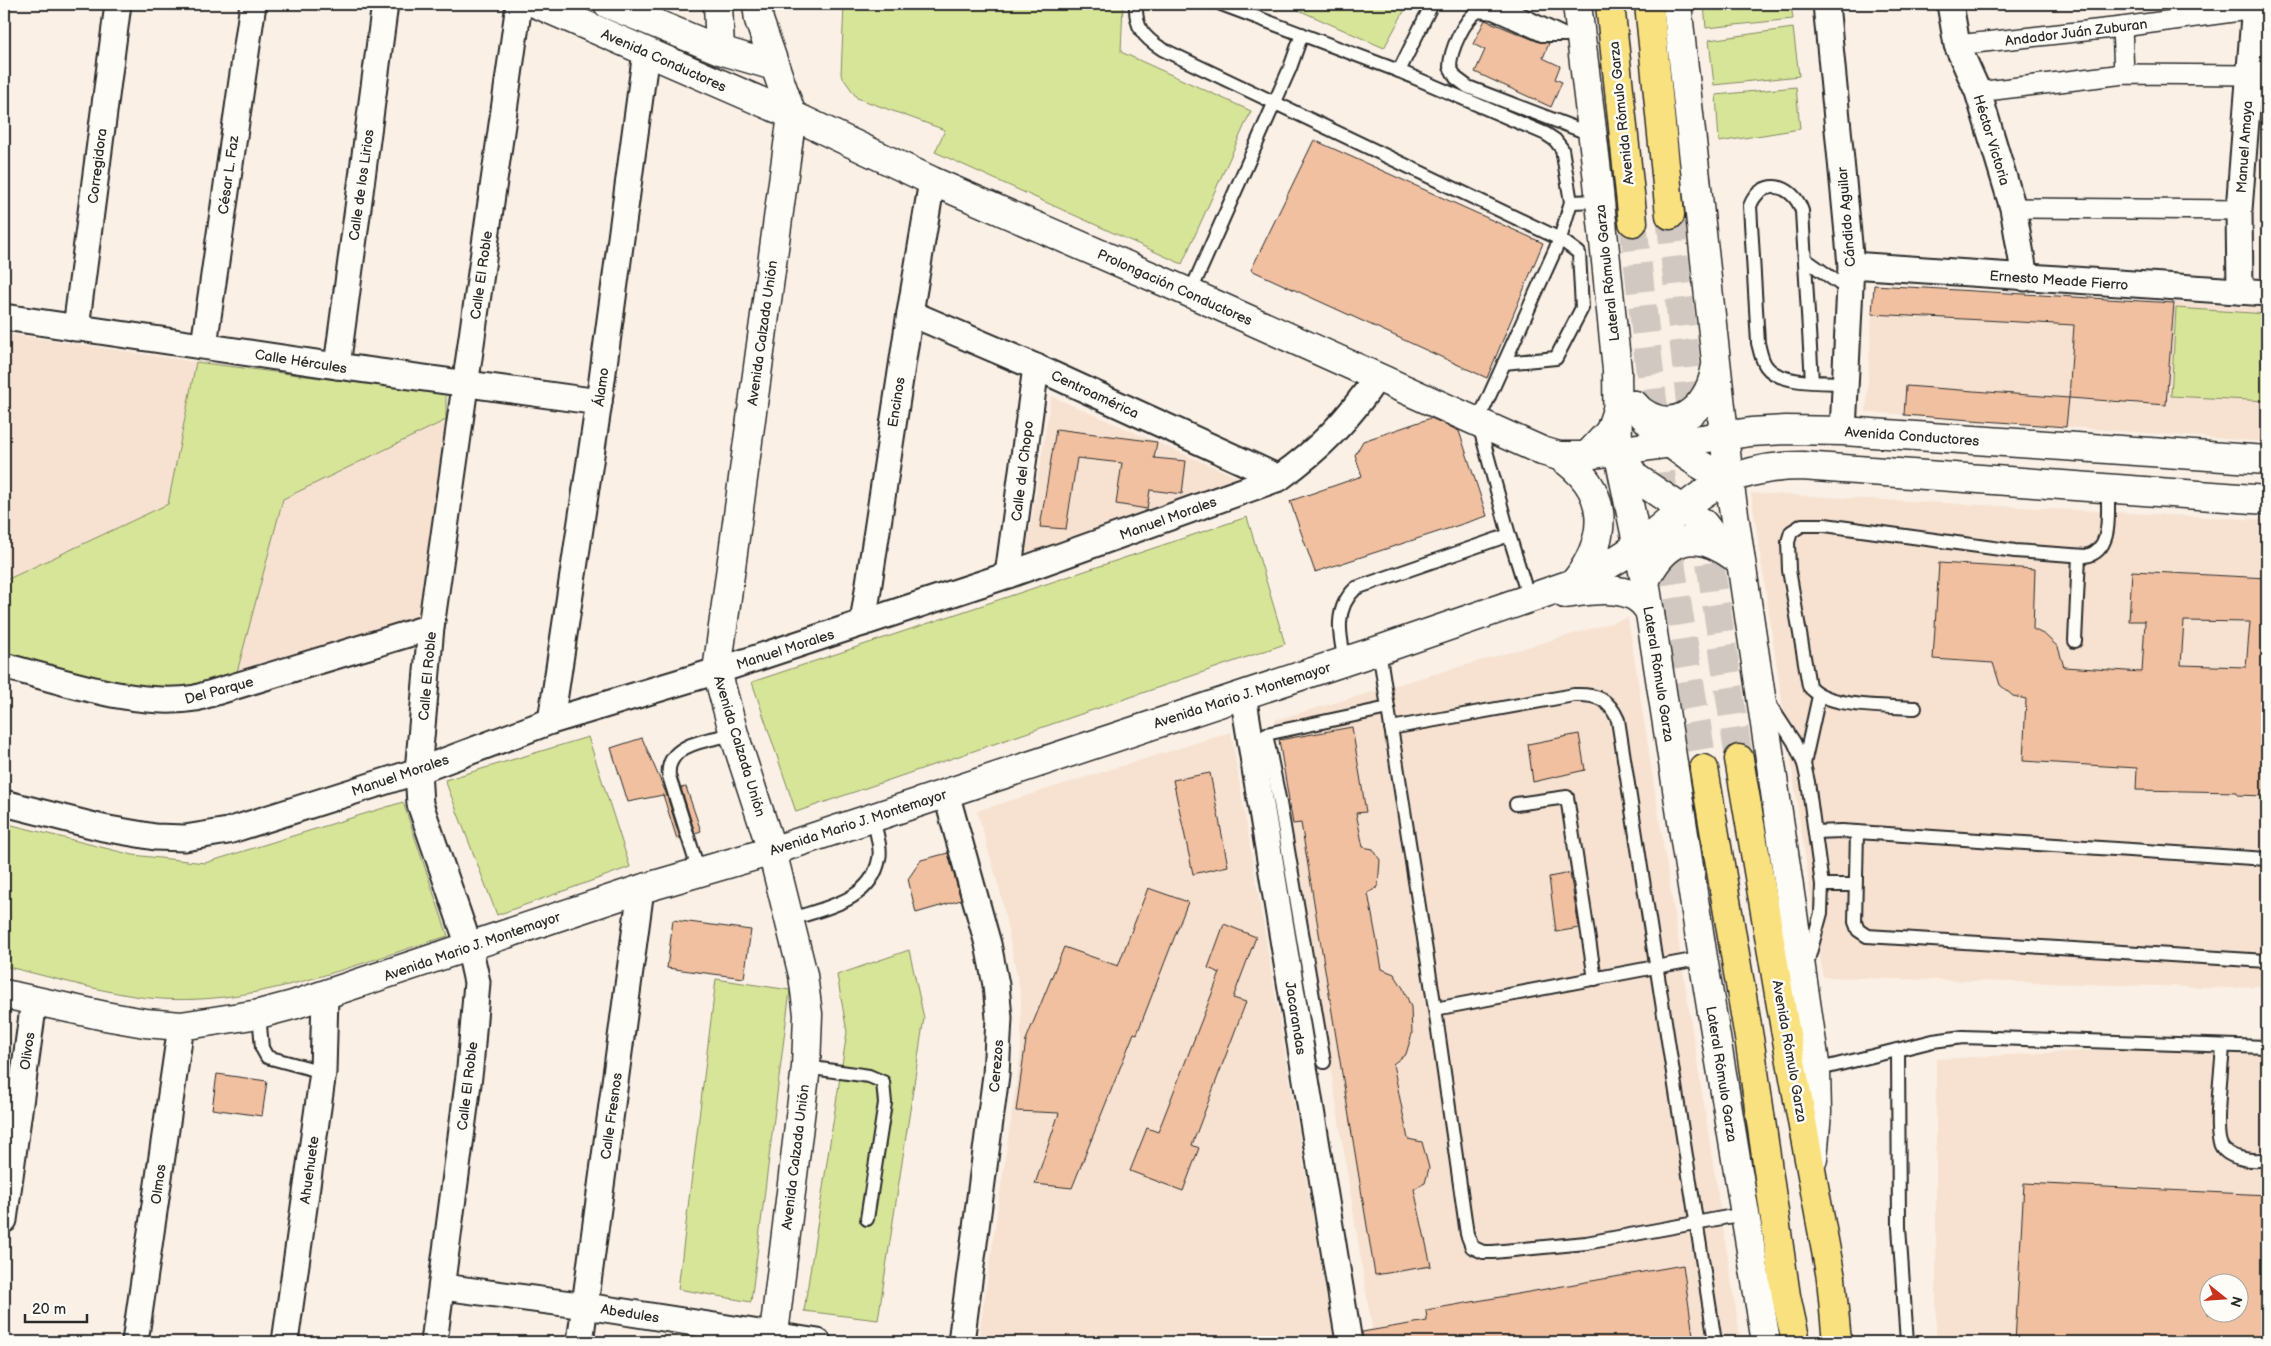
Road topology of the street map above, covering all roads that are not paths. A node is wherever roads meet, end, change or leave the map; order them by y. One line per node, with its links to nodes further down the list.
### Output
1 (118, 4): 52 (street, Corregidora)
2 (253, 4): 53 (street, César L. Faz)
3 (385, 4): 56 (street, Calle de los Lirios)
4 (519, 4): 61 (street, Calle El Roble)
5 (537, 4): 26 (main road, Avenida Conductores)
6 (608, 4): 25 (main road, Avenida Conductores)
7 (718, 4): 25 (main road)
8 (757, 4): 27 (main road, Avenida Calzada Unión)
9 (1136, 4): 32 (lane)
10 (1221, 4): 20 (lane)
11 (1432, 4): 28 (lane)
12 (1500, 4): 23 (lane)
13 (1577, 4): 23 (main road, Lateral Rómulo Garza)
14 (1610, 4): 41 (main road, Avenida Rómulo Garza)
15 (1649, 4): 40 (main road)
16 (1677, 4): 55 (main road)
17 (1826, 4): 44 (street, Cándido Aguilar)
18 (1950, 4): 24 (street, Héctor Victoria)
19 (2255, 6): 21 (street, Andador Juán Zuburan); 30 (street, Manuel Amaya)
20 (1247, 8): 22 (lane)
21 (2122, 27): 24 (street, Andador Juán Zuburan); 29 (street)
22 (1302, 34): 28 (lane); 32 (lane)
23 (1573, 34): 34 (main road, Lateral Rómulo Garza); 34 (lane)
24 (1957, 45): 31 (street, Héctor Victoria)
25 (720, 50): 27 (main road, Avenida Conductores)
26 (646, 52): 33 (main road, Avenida Conductores); 62 (street, Álamo)
27 (774, 66): 33 (main road, Avenida Calzada Unión)
28 (1399, 71): 37 (lane)
29 (2124, 74): 30 (street); 31 (street)
30 (2249, 75): 39 (street, Manuel Amaya)
31 (1978, 92): 38 (street, Héctor Victoria)
32 (1274, 104): 42 (lane); 48 (lane)
33 (792, 115): 35 (main road, Prolongación Conductores); 92 (main road, Avenida Calzada Unión)
34 (1593, 135): 36 (main road, Lateral Rómulo Garza)
35 (932, 181): 48 (main road, Prolongación Conductores); 50 (street, Encinos)
36 (1600, 201): 37 (lane); 63 (main road, Lateral Rómulo Garza)
37 (1571, 202): 42 (lane)
38 (2013, 208): 39 (street); 45 (street, Héctor Victoria)
39 (2239, 210): 47 (street, Manuel Amaya)
40 (1670, 215)
41 (1633, 222)
42 (1560, 239): 54 (lane); 54 (lane)
43 (1806, 260): 46 (lane); 59 (lane); 59 (lane)
44 (1851, 264): 45 (street, Ernesto Meade Fierro); 46 (street, Cándido Aguilar)
45 (2025, 278): 47 (street, Ernesto Meade Fierro)
46 (1850, 291): 60 (street, Cándido Aguilar)
47 (2240, 291): 49 (street, Ernesto Meade Fierro)
48 (1190, 293): 58 (main road, Prolongación Conductores)
49 (2267, 293)
50 (910, 313): 57 (street, Centroamérica); 86 (street, Encinos)
51 (4, 317): 52 (street, Calle Hércules)
52 (76, 328): 53 (street, Calle Hércules)
53 (204, 345): 56 (street, Calle Hércules)
54 (1504, 363): 64 (lane)
55 (1716, 363): 63 (main road); 66 (main road)
56 (337, 366): 61 (street, Calle Hércules)
57 (1036, 367): 72 (street, Centroamérica); 81 (street, Calle del Chopo)
58 (1377, 377): 64 (main road, Prolongación Conductores); 72 (street, Manuel Morales)
59 (1812, 382): 60 (lane)
60 (1846, 383): 65 (street, Cándido Aguilar)
61 (465, 384): 62 (street, Calle Hércules); 87 (street, Calle El Roble)
62 (599, 402): 98 (street, Álamo)
63 (1627, 405): 67 (main road); 68 (main road, Lateral Rómulo Garza); 70 (main road)
64 (1478, 421): 69 (main road, Prolongación Conductores); 77 (lane)
65 (1843, 431): 66 (main road, Avenida Conductores); 71 (main road, Avenida Conductores)
66 (1724, 436): 67 (main road, Avenida Conductores); 73 (main road)
67 (1668, 443): 68 (main road, Avenida Conductores); 73 (main road)
68 (1618, 451): 70 (main road, Avenida Conductores); 76 (main road); 78 (main road, Lateral Rómulo Garza)
69 (1559, 456): 70 (main road, Avenida Conductores); 83 (main road)
70 (1587, 456)
71 (2267, 460)
72 (1279, 478): 81 (street, Manuel Morales)
73 (1729, 480): 74 (main road); 76 (main road); 79 (main road)
74 (2108, 490): 75 (main road); 80 (lane)
75 (2267, 500)
76 (1684, 509): 78 (main road, Avenida Mario J. Montemayor); 79 (main road)
77 (1509, 535): 84 (lane); 90 (lane)
78 (1638, 546): 82 (main road, Lateral Rómulo Garza); 83 (main road, Avenida Mario J. Montemayor)
79 (1733, 556): 82 (main road); 93 (main road)
80 (2078, 556): 88 (lane); 95 (lane)
81 (1008, 575): 86 (street, Manuel Morales)
82 (1646, 581): 85 (main road, Lateral Rómulo Garza)
83 (1574, 583): 84 (main road, Avenida Mario J. Montemayor)
84 (1529, 599): 85 (main road); 89 (main road, Avenida Mario J. Montemayor)
85 (1650, 613): 120 (main road, Lateral Rómulo Garza)
86 (863, 623): 92 (street, Manuel Morales)
87 (432, 627): 91 (street, Del Parque); 104 (street, Calle El Roble)
88 (2075, 641)
89 (1379, 650): 90 (main road, Avenida Mario J. Montemayor); 96 (lane)
90 (1345, 661): 94 (main road, Avenida Mario J. Montemayor)
91 (4, 666)
92 (717, 671): 98 (street, Manuel Morales); 100 (main road, Avenida Calzada Unión)
93 (1760, 691): 102 (lane); 123 (main road)
94 (1243, 695): 105 (main road, Avenida Mario J. Montemayor); 108 (street, Jacarandas)
95 (1819, 696): 97 (lane); 102 (lane)
96 (1388, 708): 99 (lane); 108 (lane)
97 (1915, 708)
98 (551, 721): 104 (street, Manuel Morales)
99 (1391, 728): 122 (lane); 129 (lane)
100 (734, 734): 112 (main road, Avenida Calzada Unión); 114 (lane)
101 (1739, 759): 140 (main road, Avenida Rómulo Garza)
102 (1804, 764): 110 (lane)
103 (1704, 769): 146 (main road)
104 (418, 770): 106 (street, Manuel Morales); 119 (street, Calle El Roble)
105 (946, 793): 109 (main road, Avenida Mario J. Montemayor); 154 (street, Cerezos)
106 (4, 803)
107 (1516, 804): 124 (lane)
108 (1271, 807): 125 (street, Jacarandas)
109 (873, 818): 112 (main road, Avenida Mario J. Montemayor); 118 (lane)
110 (1815, 832): 111 (lane); 115 (lane)
111 (1857, 832): 113 (lane); 116 (lane)
112 (772, 851): 114 (main road, Avenida Mario J. Montemayor); 118 (main road, Avenida Calzada Unión)
113 (2267, 859)
114 (699, 872): 117 (main road, Avenida Mario J. Montemayor)
115 (1822, 885): 116 (lane); 123 (lane)
116 (1855, 885): 121 (lane)
117 (642, 889): 119 (main road, Avenida Mario J. Montemayor); 147 (street, Calle Fresnos)
118 (789, 920): 136 (main road, Avenida Calzada Unión)
119 (469, 946): 127 (main road, Avenida Mario J. Montemayor); 145 (street, Calle El Roble)
120 (1703, 958): 122 (lane); 141 (main road, Lateral Rómulo Garza)
121 (2267, 961)
122 (1657, 967): 124 (lane); 144 (lane)
123 (1803, 976): 137 (main road)
124 (1595, 978): 129 (lane)
125 (1302, 992): 135 (lane); 155 (street, Jacarandas)
126 (4, 994): 128 (main road, Avenida Mario J. Montemayor)
127 (325, 996): 130 (main road, Avenida Mario J. Montemayor); 138 (street, Ahuehuete)
128 (34, 1001): 131 (main road, Avenida Mario J. Montemayor); 143 (street, Olivos)
129 (1435, 1009): 144 (lane)
130 (259, 1014): 131 (main road, Avenida Mario J. Montemayor); 138 (lane)
131 (181, 1026): 149 (street, Olmos)
132 (2223, 1046): 133 (lane); 134 (lane); 139 (lane)
133 (2267, 1047)
134 (1898, 1050): 137 (lane); 161 (lane)
135 (1324, 1062)
136 (806, 1067): 142 (lane); 148 (main road, Avenida Calzada Unión)
137 (1816, 1070): 140 (main road)
138 (323, 1072): 150 (street, Ahuehuete)
139 (2267, 1159)
140 (1812, 1168): 160 (main road, Avenida Rómulo Garza)
141 (1744, 1214): 144 (lane); 157 (main road, Lateral Rómulo Garza)
142 (867, 1219)
143 (4, 1220)
144 (1696, 1223): 156 (lane)
145 (443, 1287): 147 (street, Abedules); 151 (street, Calle El Roble)
146 (1786, 1296): 158 (main road); 159 (main road)
147 (586, 1306): 148 (street, Abedules); 152 (street, Calle Fresnos)
148 (774, 1340): 153 (street, Abedules)
149 (135, 1342)
150 (285, 1342)
151 (434, 1342)
152 (580, 1342)
153 (818, 1342)
154 (961, 1342)
155 (1349, 1342)
156 (1715, 1342)
157 (1766, 1342)
158 (1783, 1342)
159 (1796, 1342)
160 (1838, 1342)
161 (1907, 1342)

